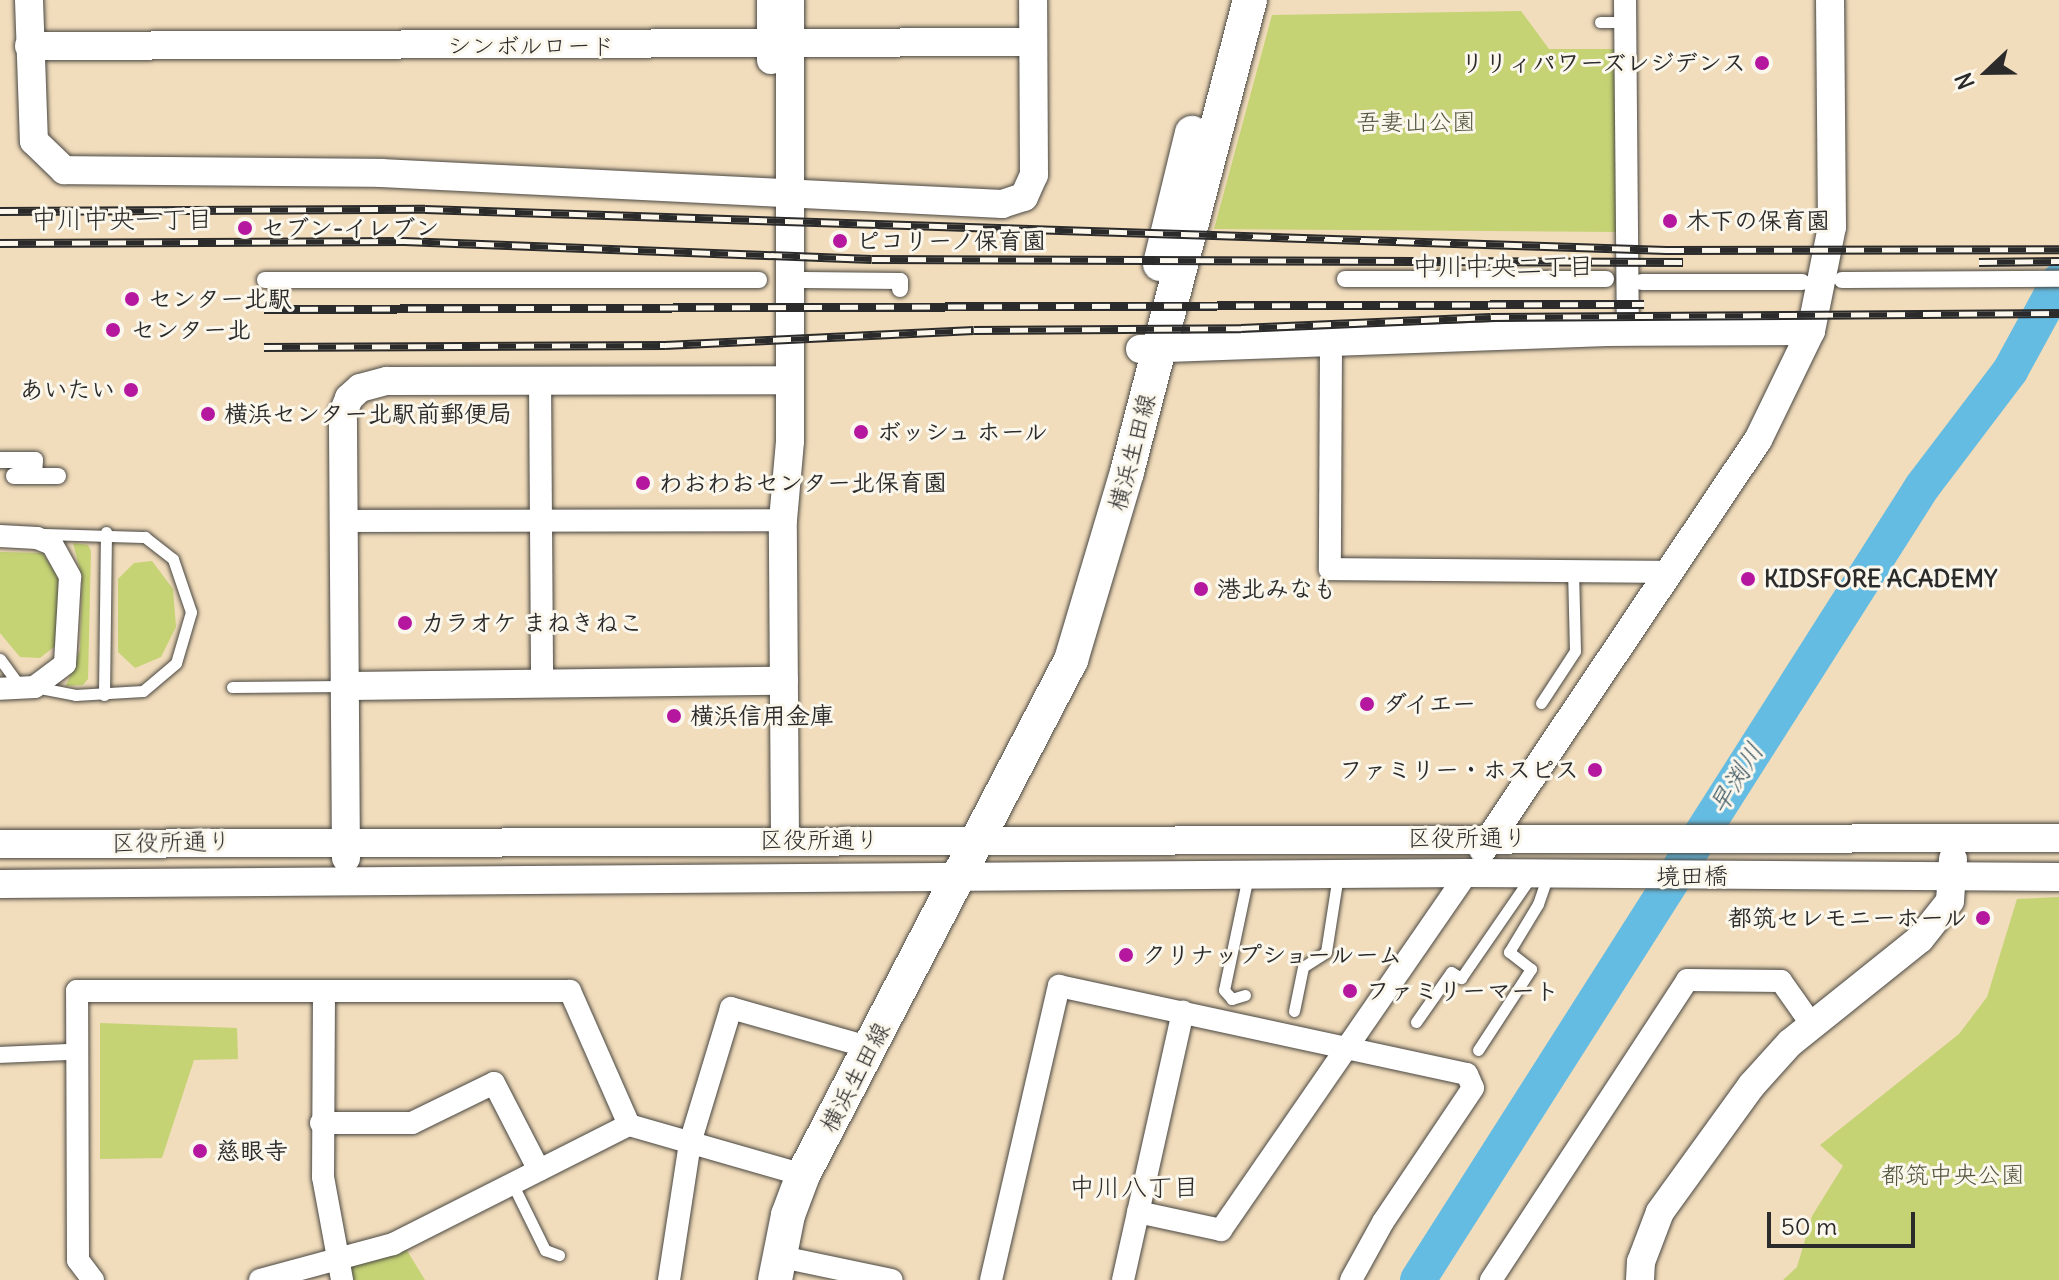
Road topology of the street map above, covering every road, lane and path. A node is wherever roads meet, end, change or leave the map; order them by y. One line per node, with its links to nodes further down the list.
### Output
1 (29, 0): 12 (street)
2 (771, 0): 11 (street)
3 (790, 0): 11 (street)
4 (1033, 0): 10 (street)
5 (1225, 0): 27 (main road, 横浜生田線)
6 (1250, 0): 27 (main road, 横浜生田線)
7 (1830, 0): 24 (street)
8 (1625, 11): 9 (lane); 25 (street)
9 (1600, 22)
10 (1033, 42): 11 (street, シンボルロード); 13 (street)
11 (780, 44): 12 (street, シンボルロード); 13 (street)
12 (29, 46): 13 (street)
13 (783, 191): 29 (street)
14 (1345, 279): 15 (street)
15 (1606, 279)
16 (2059, 279): 20 (street)
17 (265, 280): 18 (street)
18 (759, 280)
19 (804, 280): 23 (street)
20 (1842, 280)
21 (1642, 282): 22 (street)
22 (1802, 282)
23 (900, 289)
24 (1811, 331): 25 (street); 40 (street)
25 (1628, 332): 26 (street)
26 (1331, 344): 27 (street); 39 (street)
27 (1150, 348): 55 (main road, 横浜生田線)
28 (540, 380): 29 (street); 35 (street); 36 (street)
29 (780, 380): 34 (street)
30 (0, 460): 32 (street)
31 (14, 476): 32 (street)
32 (34, 476): 33 (street)
33 (58, 476)
34 (783, 520): 36 (street); 43 (street)
35 (343, 521): 36 (street); 44 (street)
36 (541, 521): 42 (street)
37 (106, 532): 38 (lane); 47 (lane); 47 (lane)
38 (10, 536): 46 (street)
39 (1573, 570): 40 (street); 48 (lane)
40 (1669, 572): 50 (street)
41 (0, 659): 46 (lane)
42 (542, 681): 43 (street); 44 (street)
43 (784, 681): 54 (street)
44 (344, 686): 45 (lane); 53 (street)
45 (232, 687)
46 (19, 688): 47 (lane)
47 (104, 695)
48 (1541, 703)
49 (1638, 837): 50 (street, 区役所通り); 51 (street, 境田橋)
50 (1491, 838): 55 (street, 区役所通り); 57 (street)
51 (1954, 838): 52 (street); 62 (street)
52 (2059, 838)
53 (346, 840): 54 (street, 区役所通り); 56 (street, 区役所通り); 65 (street)
54 (785, 840): 55 (street, 区役所通り)
55 (972, 840): 64 (main road, 横浜生田線)
56 (0, 844)
57 (1467, 873): 58 (street, 区役所通り); 59 (street, 区役所通り); 74 (street)
58 (1540, 874): 61 (street, 区役所通り); 71 (lane); 75 (lane)
59 (1338, 875): 60 (street, 区役所通り); 69 (lane)
60 (1248, 876): 64 (street, 区役所通り); 68 (lane)
61 (1630, 876): 62 (street, 境田橋)
62 (1951, 877): 63 (street); 72 (street)
63 (2059, 877)
64 (954, 880): 65 (street, 区役所通り); 73 (main road, 横浜生田線)
65 (346, 881): 66 (street, 区役所通り)
66 (0, 884)
67 (324, 991): 78 (street); 79 (street); 88 (street)
68 (1245, 995)
69 (1294, 1011)
70 (1183, 1012): 74 (street); 84 (street); 92 (street)
71 (1416, 1022)
72 (1812, 1025): 95 (street); 96 (street)
73 (871, 1048): 80 (street); 82 (main road, 横浜生田線)
74 (1348, 1050): 84 (street); 94 (street)
75 (1478, 1050)
76 (66, 1052): 77 (street)
77 (0, 1055)
78 (321, 1123): 81 (street); 87 (street)
79 (629, 1125): 80 (street); 81 (street)
80 (690, 1143): 82 (street); 90 (street)
81 (539, 1170): 83 (street)
82 (803, 1175): 86 (main road, 横浜生田線)
83 (512, 1183): 85 (lane); 87 (street)
84 (1138, 1212): 93 (street)
85 (559, 1255)
86 (776, 1268): 91 (street)
87 (340, 1270): 89 (street)
88 (93, 1280)
89 (260, 1280)
90 (669, 1280)
91 (892, 1280)
92 (991, 1280)
93 (1123, 1280)
94 (1351, 1280)
95 (1491, 1280)
96 (1640, 1280)

